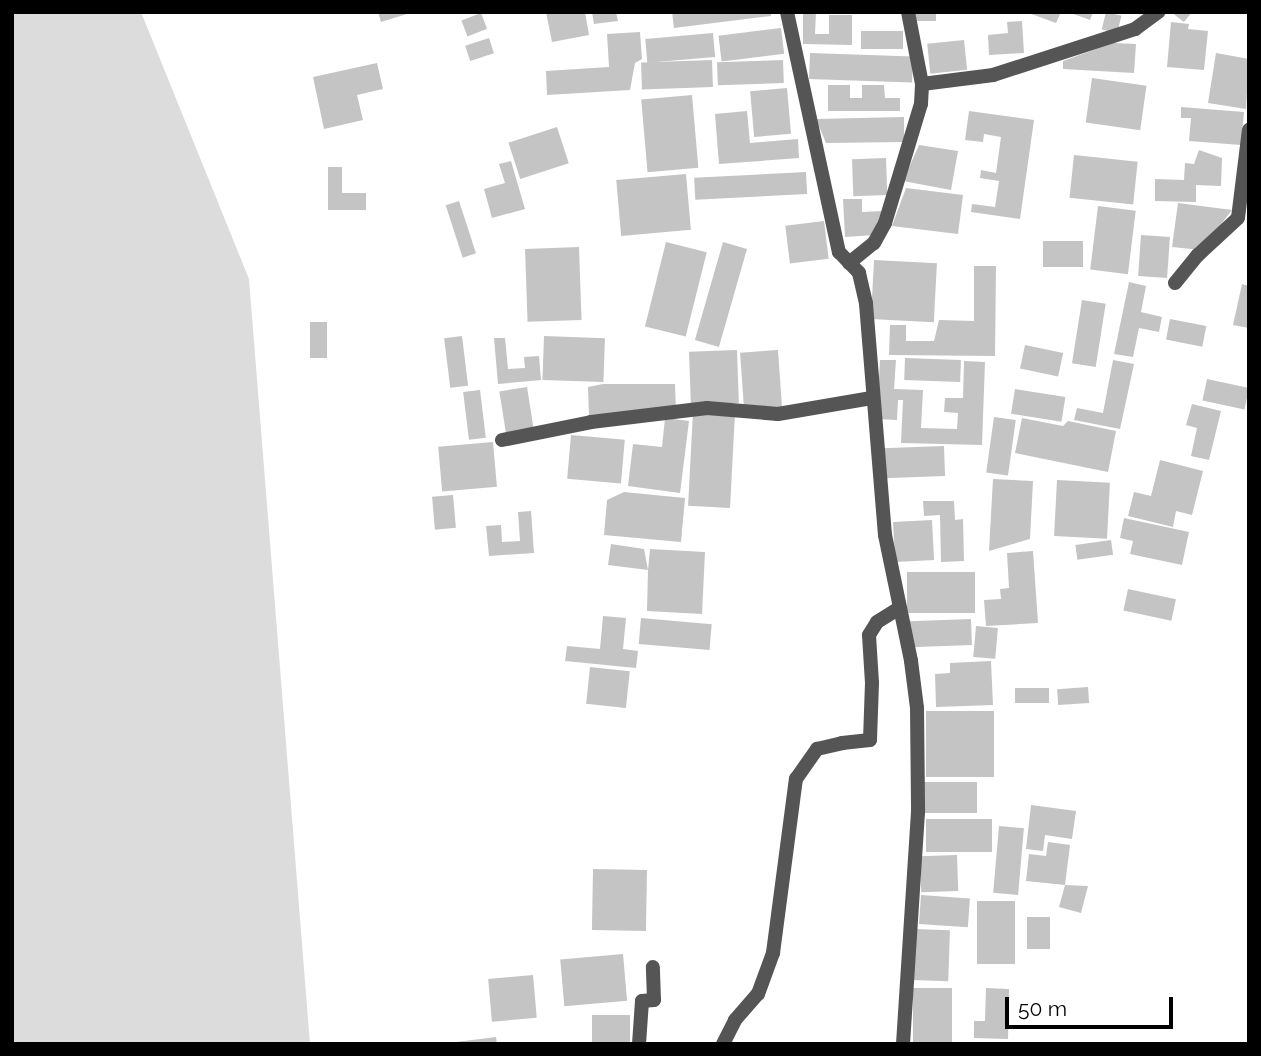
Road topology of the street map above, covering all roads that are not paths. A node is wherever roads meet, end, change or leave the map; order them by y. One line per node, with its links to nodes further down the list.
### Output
1 (787, 12): 6 (street)
2 (908, 12): 4 (street)
3 (1158, 12): 4 (street)
4 (922, 84): 6 (street)
5 (1249, 130): 7 (street)
6 (849, 263): 8 (street)
7 (1175, 283)
8 (872, 398): 9 (street); 10 (street)
9 (502, 440)
10 (899, 608): 13 (street); 14 (street)
11 (653, 967): 12 (street)
12 (639, 1044)
13 (723, 1044)
14 (903, 1044)

